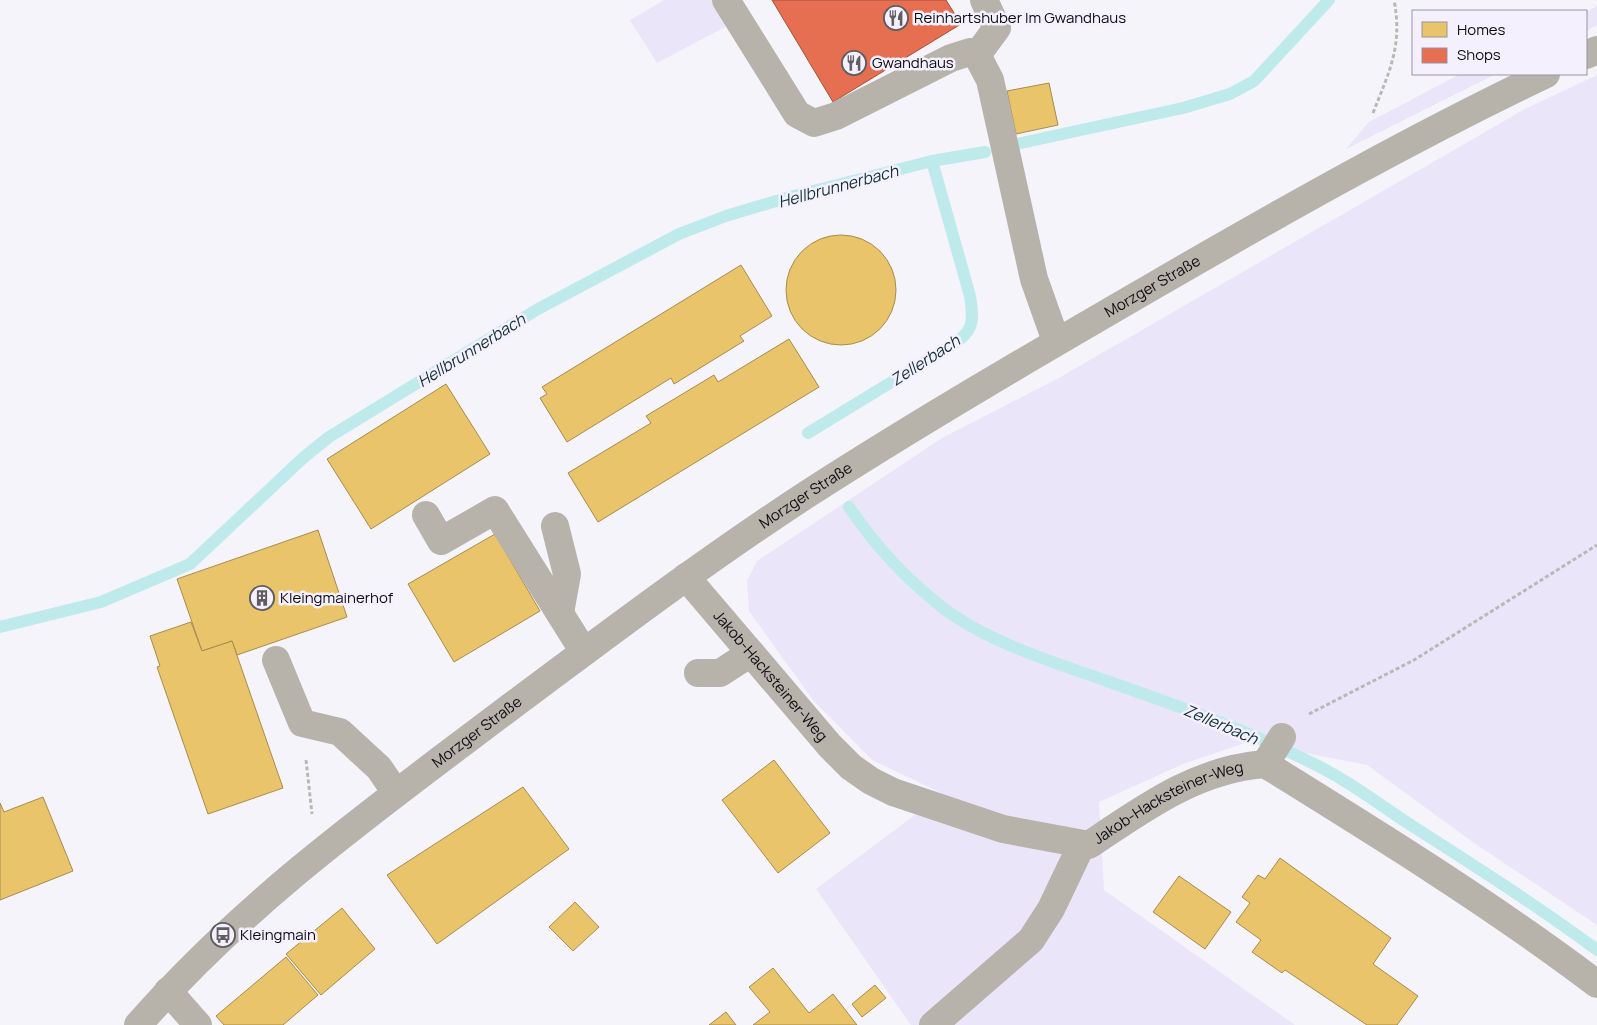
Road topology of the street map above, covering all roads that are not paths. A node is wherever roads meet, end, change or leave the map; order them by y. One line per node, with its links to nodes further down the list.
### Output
1 (726, 0): 3 (street)
2 (984, 0): 3 (street)
3 (977, 55): 5 (street)
4 (1544, 75): 5 (street, Morzger Straße)
5 (1056, 341): 8 (street, Morzger Straße)
6 (426, 515): 9 (street)
7 (556, 526): 9 (street)
8 (686, 577): 10 (street, Morzger Straße); 11 (street, Jakob-Hacksteiner-Weg)
9 (560, 613): 10 (street)
10 (584, 652): 14 (street, Morzger Straße)
11 (751, 652): 13 (street); 15 (street, Jakob-Hacksteiner-Weg)
12 (276, 660): 14 (street)
13 (698, 673)
14 (396, 793): 17 (street, Morzger Straße)
15 (1082, 844): 16 (street, Jakob-Hacksteiner-Weg); 20 (street)
16 (1597, 984)
17 (168, 991): 18 (street, Morzger Straße); 19 (street)
18 (138, 1025)
19 (198, 1025)
20 (934, 1025)

